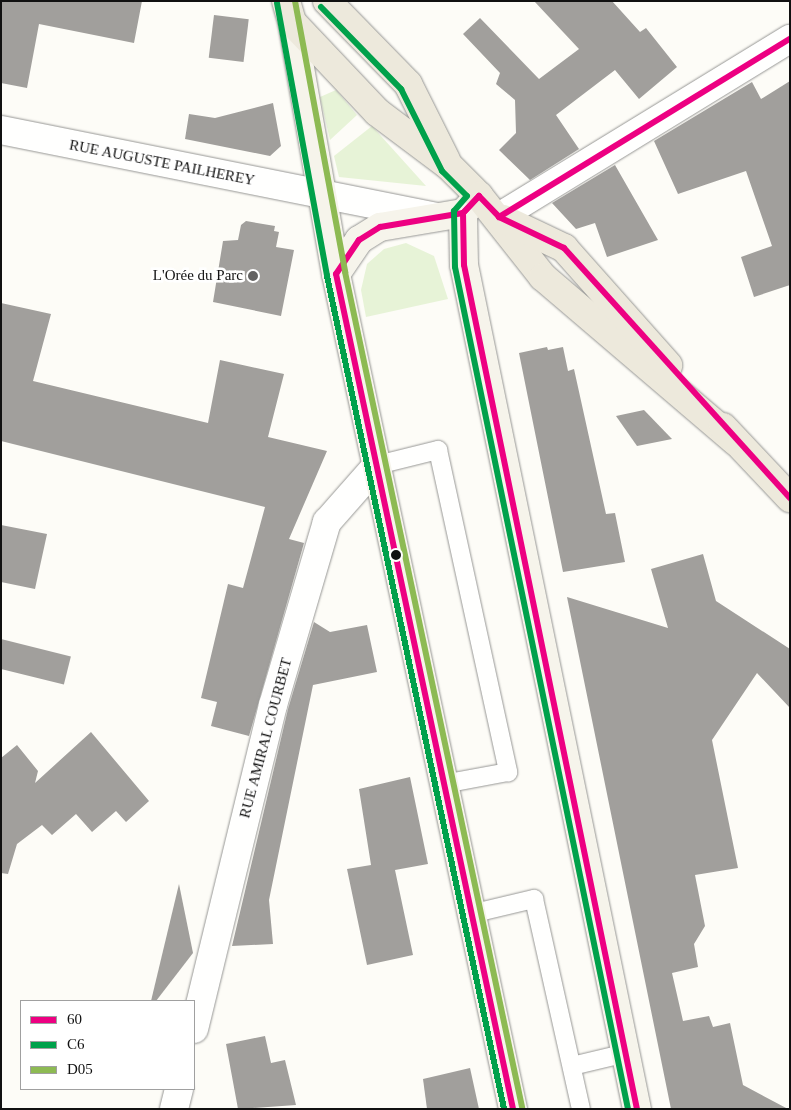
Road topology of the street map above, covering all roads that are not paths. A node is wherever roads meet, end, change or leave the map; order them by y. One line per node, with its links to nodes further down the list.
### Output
1 (327, 1): 5 (main road)
2 (289, 12): 5 (main road); 6 (main road)
3 (790, 39): 9 (street)
4 (1, 130): 6 (street, RUE AUGUSTE PAILHEREY)
5 (449, 166): 7 (main road)
6 (322, 195): 8 (street, RUE AUGUSTE PAILHEREY); 10 (main road)
7 (471, 205): 8 (main road); 9 (main road); 16 (main road)
8 (435, 217): 10 (main road)
9 (499, 217): 12 (main road)
10 (336, 274): 11 (main road)
11 (377, 465): 13 (main road); 13 (lane); 15 (street, RUE AMIRAL COURBET)
12 (790, 498)
13 (444, 784): 14 (main road)
14 (471, 914): 17 (lane); 20 (main road)
15 (195, 1025)
16 (626, 1054): 17 (lane); 22 (main road)
17 (572, 1066): 21 (lane)
18 (179, 1090): 19 (street)
19 (174, 1109)
20 (513, 1109)
21 (581, 1109)
22 (637, 1109)

